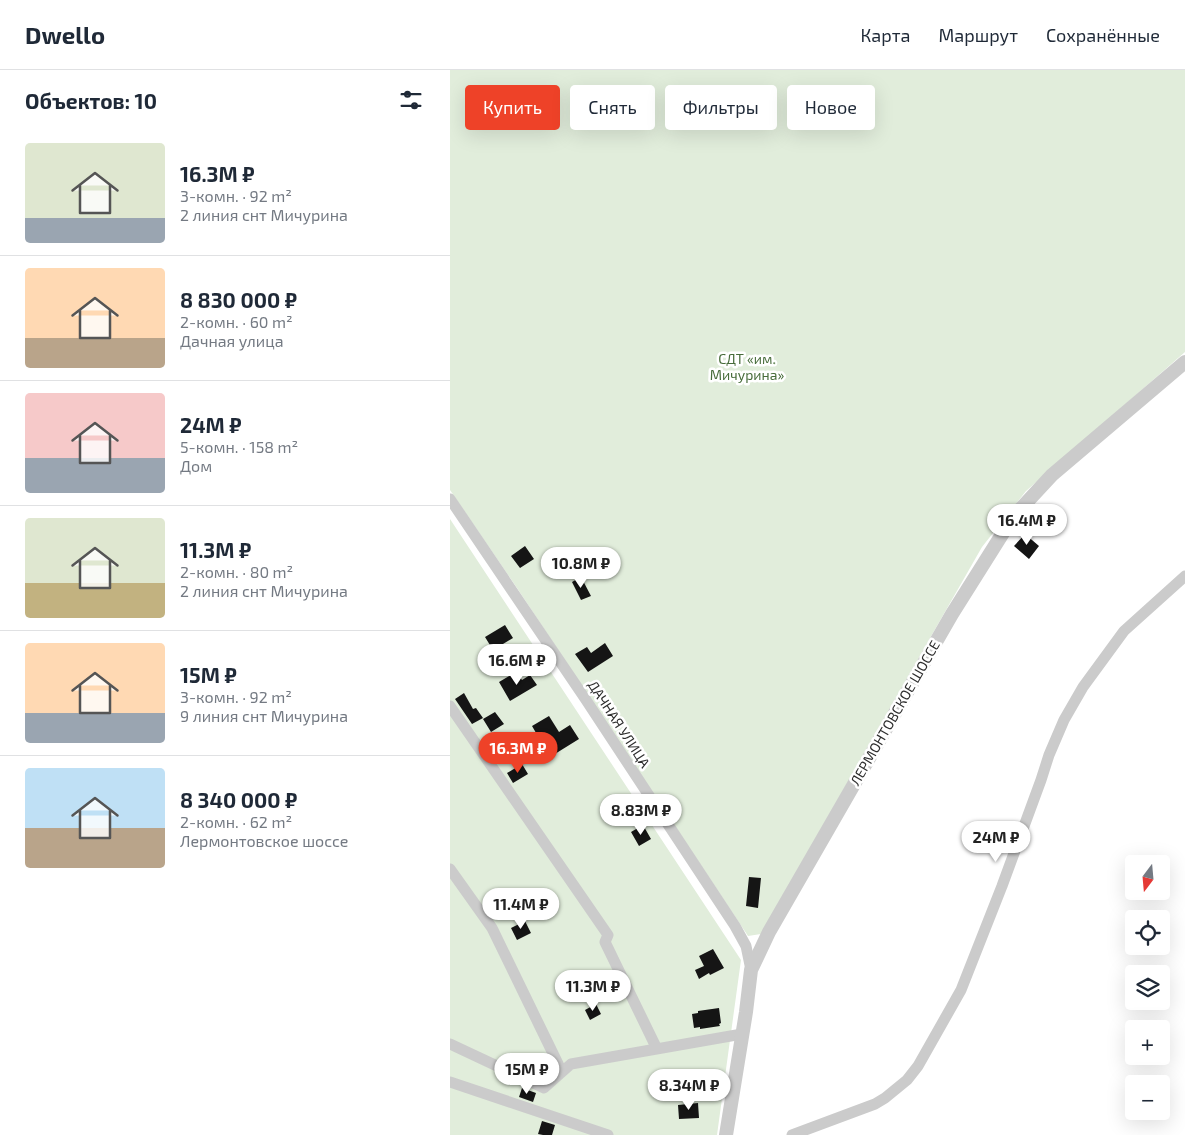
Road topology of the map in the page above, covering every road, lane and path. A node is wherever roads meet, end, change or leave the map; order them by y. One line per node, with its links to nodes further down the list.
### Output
1 (1185, 362): 6 (street, ЛЕРМОНТОВСКОЕ ШОССЕ)
2 (450, 499): 6 (street, ДАЧНАЯ УЛИЦА)
3 (1185, 576): 14 (street)
4 (450, 706): 9 (street)
5 (450, 868): 10 (street)
6 (751, 970): 7 (street, ЛЕРМОНТОВСКОЕ ШОССЕ)
7 (742, 1034): 9 (street); 13 (street, ЛЕРМОНТОВСКОЕ ШОССЕ)
8 (452, 1043): 10 (street)
9 (657, 1049): 10 (street)
10 (562, 1072)
11 (450, 1082): 12 (street)
12 (608, 1135)
13 (726, 1135)
14 (792, 1135)

